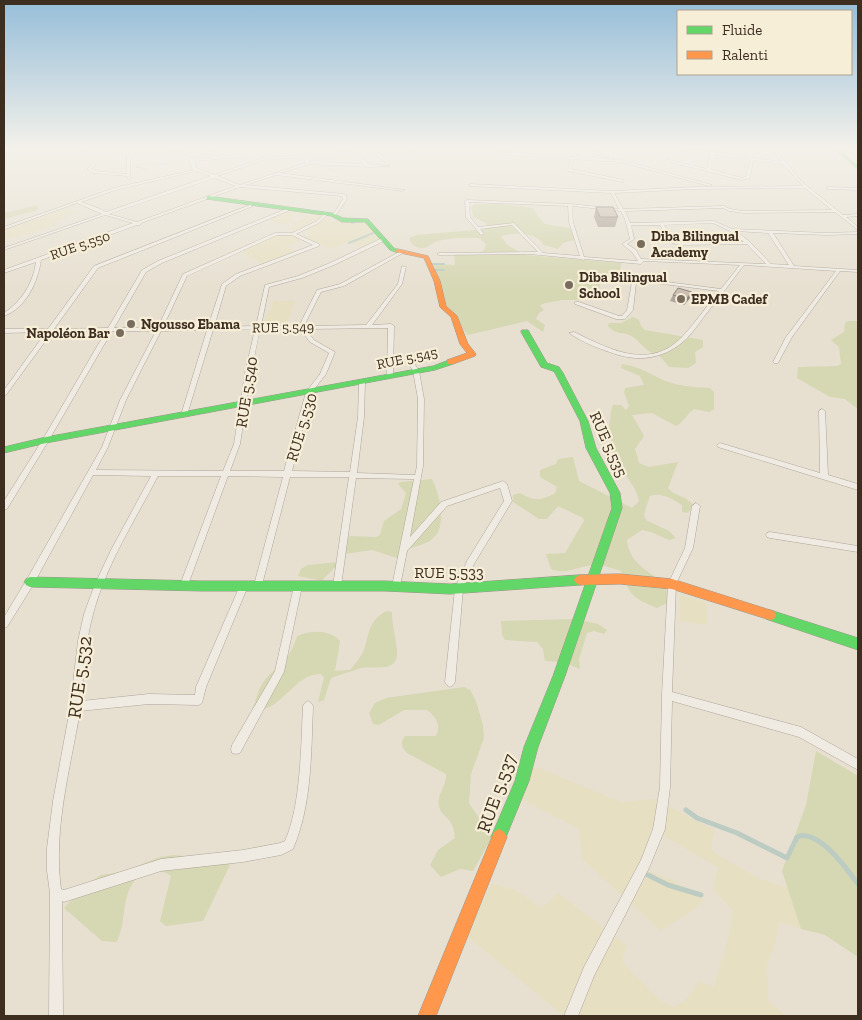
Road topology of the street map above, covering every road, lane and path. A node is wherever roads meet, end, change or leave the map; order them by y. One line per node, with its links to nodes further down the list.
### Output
1 (97, 196): 8 (street)
2 (164, 196): 14 (street)
3 (214, 196): 7 (street, RUE 5.550)
4 (344, 196): 15 (street)
5 (614, 196): 12 (street)
6 (818, 196): 13 (street)
7 (208, 198): 10 (street, RUE 5.545); 18 (street, RUE 5.550)
8 (77, 202): 14 (street); 21 (street)
9 (570, 205): 12 (street); 22 (street); 36 (street)
10 (251, 206): 11 (street, RUE 5.545); 52 (street)
11 (287, 210): 15 (street, RUE 5.545); 53 (street)
12 (622, 210): 13 (street); 19 (street)
13 (837, 211): 17 (street)
14 (108, 215): 18 (street); 31 (street)
15 (329, 215): 27 (street); 29 (street, RUE 5.545)
16 (858, 215): 17 (street)
17 (842, 216): 23 (street)
18 (139, 224): 35 (street, RUE 5.550)
19 (628, 224): 20 (street); 37 (street)
20 (660, 224): 24 (street); 30 (street)
21 (4, 228)
22 (476, 228): 28 (street); 34 (street)
23 (858, 228)
24 (731, 230): 25 (street); 30 (street)
25 (770, 232): 26 (street); 41 (street)
26 (858, 233)
27 (293, 234): 51 (street); 54 (street)
28 (482, 234)
29 (382, 240): 32 (street, RUE 5.545); 49 (street, RUE 5.540)
30 (748, 243): 39 (street)
31 (4, 250)
32 (401, 253): 50 (street); 60 (street, RUE 5.545)
33 (439, 254): 34 (street)
34 (542, 254): 36 (street)
35 (40, 259): 44 (street); 47 (street, RUE 5.550)
36 (583, 259): 37 (street)
37 (641, 262): 38 (street)
38 (743, 264): 39 (street); 45 (street)
39 (769, 265): 41 (street)
40 (404, 266): 48 (street)
41 (792, 266): 42 (street)
42 (839, 270): 43 (street); 59 (street)
43 (858, 271)
44 (4, 272)
45 (720, 290): 46 (street); 57 (street)
46 (577, 303)
47 (4, 315)
48 (368, 326): 50 (street, RUE 5.549); 61 (street, RUE 5.549)
49 (258, 327): 50 (street, RUE 5.549); 51 (street, RUE 5.549); 65 (street, RUE 5.540)
50 (300, 327): 63 (street, RUE 5.530)
51 (209, 328): 54 (street, RUE 5.549); 67 (street)
52 (48, 330): 53 (street, RUE 5.549); 55 (street, RUE 5.549); 64 (street)
53 (110, 330): 54 (street, RUE 5.549); 69 (street)
54 (159, 330): 68 (street)
55 (4, 331)
56 (525, 332): 85 (street, RUE 5.535)
57 (572, 333)
58 (409, 359): 60 (street)
59 (776, 362)
60 (416, 371): 61 (street, RUE 5.545); 84 (street)
61 (388, 377): 62 (street, RUE 5.545)
62 (362, 382): 63 (street, RUE 5.545); 75 (street)
63 (309, 392): 65 (street, RUE 5.545); 73 (street, RUE 5.530)
64 (4, 394)
65 (244, 403): 67 (street, RUE 5.545); 76 (street, RUE 5.540)
66 (822, 411): 78 (street)
67 (184, 415): 68 (street, RUE 5.545)
68 (113, 428): 69 (street, RUE 5.545); 72 (street)
69 (46, 440): 71 (street, RUE 5.545); 81 (street)
70 (720, 445): 78 (street)
71 (4, 450)
72 (91, 472): 74 (street); 86 (street)
73 (287, 473): 75 (street); 76 (street); 91 (street, RUE 5.530)
74 (155, 474): 76 (street); 87 (street, RUE 5.532)
75 (354, 474): 77 (street); 93 (street)
76 (226, 475): 89 (street, RUE 5.540)
77 (413, 476)
78 (824, 476): 79 (street)
79 (858, 488)
80 (696, 506): 88 (street)
81 (4, 507)
82 (770, 534): 83 (street)
83 (858, 549)
84 (403, 550): 94 (street); 95 (street)
85 (591, 580): 88 (street, RUE 5.533); 95 (street, RUE 5.533); 106 (street, RUE 5.537)
86 (30, 582): 87 (street, RUE 5.533); 96 (street)
87 (100, 584): 89 (street, RUE 5.533); 101 (street, RUE 5.532)
88 (672, 584): 97 (street, RUE 5.533); 99 (street)
89 (184, 585): 90 (street, RUE 5.533)
90 (244, 586): 91 (street, RUE 5.533); 101 (street)
91 (258, 586): 92 (street, RUE 5.533)
92 (298, 586): 93 (street, RUE 5.533); 102 (street)
93 (338, 586): 94 (street, RUE 5.533)
94 (396, 586): 95 (street, RUE 5.533)
95 (459, 589): 98 (street)
96 (4, 624)
97 (858, 644)
98 (450, 682)
99 (667, 695): 103 (street); 107 (street)
100 (308, 706): 104 (street)
101 (75, 707): 104 (street, RUE 5.532)
102 (236, 749)
103 (858, 765)
104 (56, 893): 105 (street, RUE 5.532)
105 (56, 1016)
106 (427, 1016)
107 (571, 1016)

